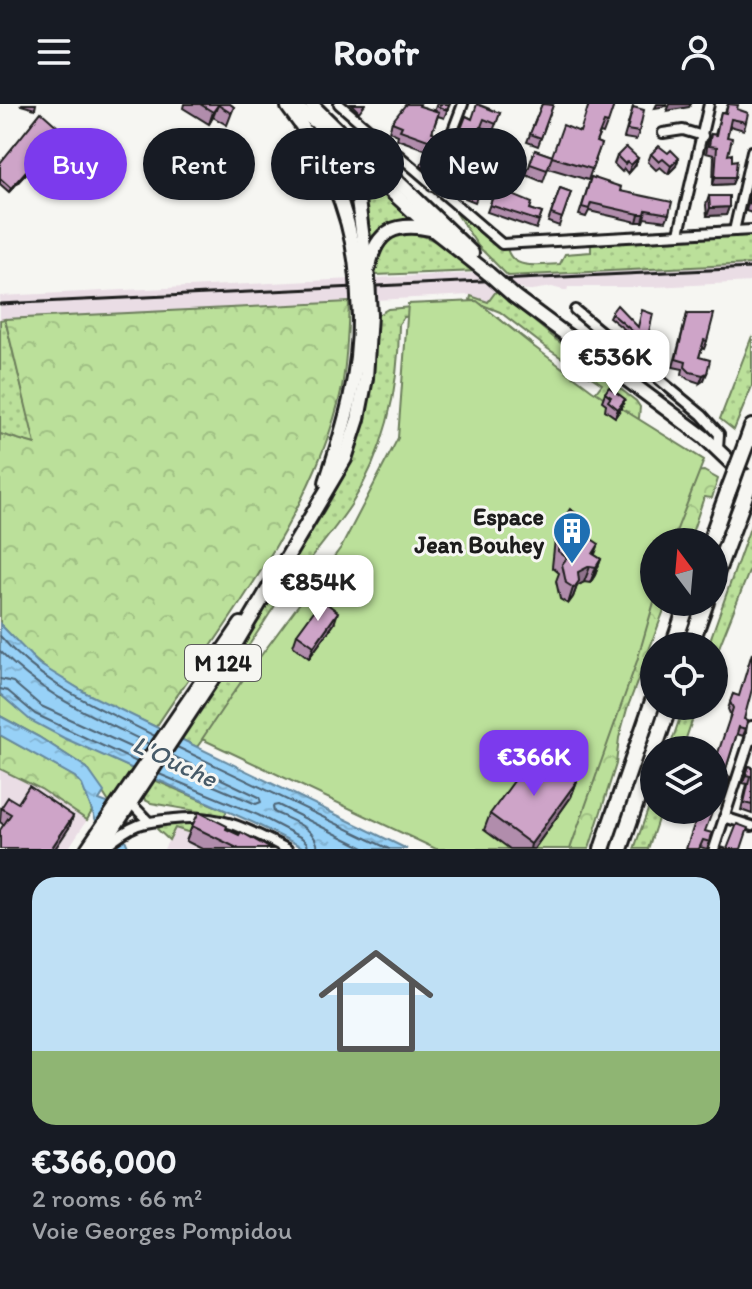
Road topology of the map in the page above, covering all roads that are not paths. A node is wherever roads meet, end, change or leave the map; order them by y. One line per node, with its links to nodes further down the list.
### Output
1 (289, 104): 6 (main road); 18 (main road, M 124)
2 (311, 104): 7 (main road)
3 (339, 104): 12 (street)
4 (463, 104): 8 (street)
5 (709, 104): 10 (street)
6 (322, 128)
7 (336, 128)
8 (454, 128)
9 (663, 133): 10 (street)
10 (703, 136): 22 (street)
11 (752, 151): 21 (street)
12 (420, 175)
13 (404, 186): 23 (main road)
14 (354, 200): 18 (main road, M 124)
15 (358, 200): 24 (main road, M 124)
16 (400, 200): 19 (main road)
17 (448, 200): 22 (street)
18 (348, 223): 24 (main road, M 124)
19 (432, 229): 23 (main road); 24 (main road, M 124)
20 (752, 230): 21 (street)
21 (734, 231): 22 (street)
22 (679, 233)
23 (489, 274): 27 (main road, bridge)
24 (363, 278): 36 (main road, M 124, bridge)
25 (575, 310): 27 (street)
26 (752, 427): 30 (highway, bridge)
27 (718, 448): 29 (main road)
28 (752, 476): 31 (highway, bridge)
29 (752, 483)
30 (715, 528)
31 (728, 542)
32 (646, 720): 45 (highway)
33 (664, 720): 46 (highway)
34 (752, 726): 35 (street)
35 (751, 740): 37 (street)
36 (126, 800): 39 (street); 42 (main road, M 124)
37 (728, 806)
38 (728, 818): 41 (street)
39 (148, 821): 42 (street); 44 (street)
40 (722, 824): 47 (street)
41 (752, 826)
42 (101, 844): 43 (main road, M 124)
43 (87, 849)
44 (287, 849)
45 (602, 849)
46 (620, 849)
47 (714, 849)

